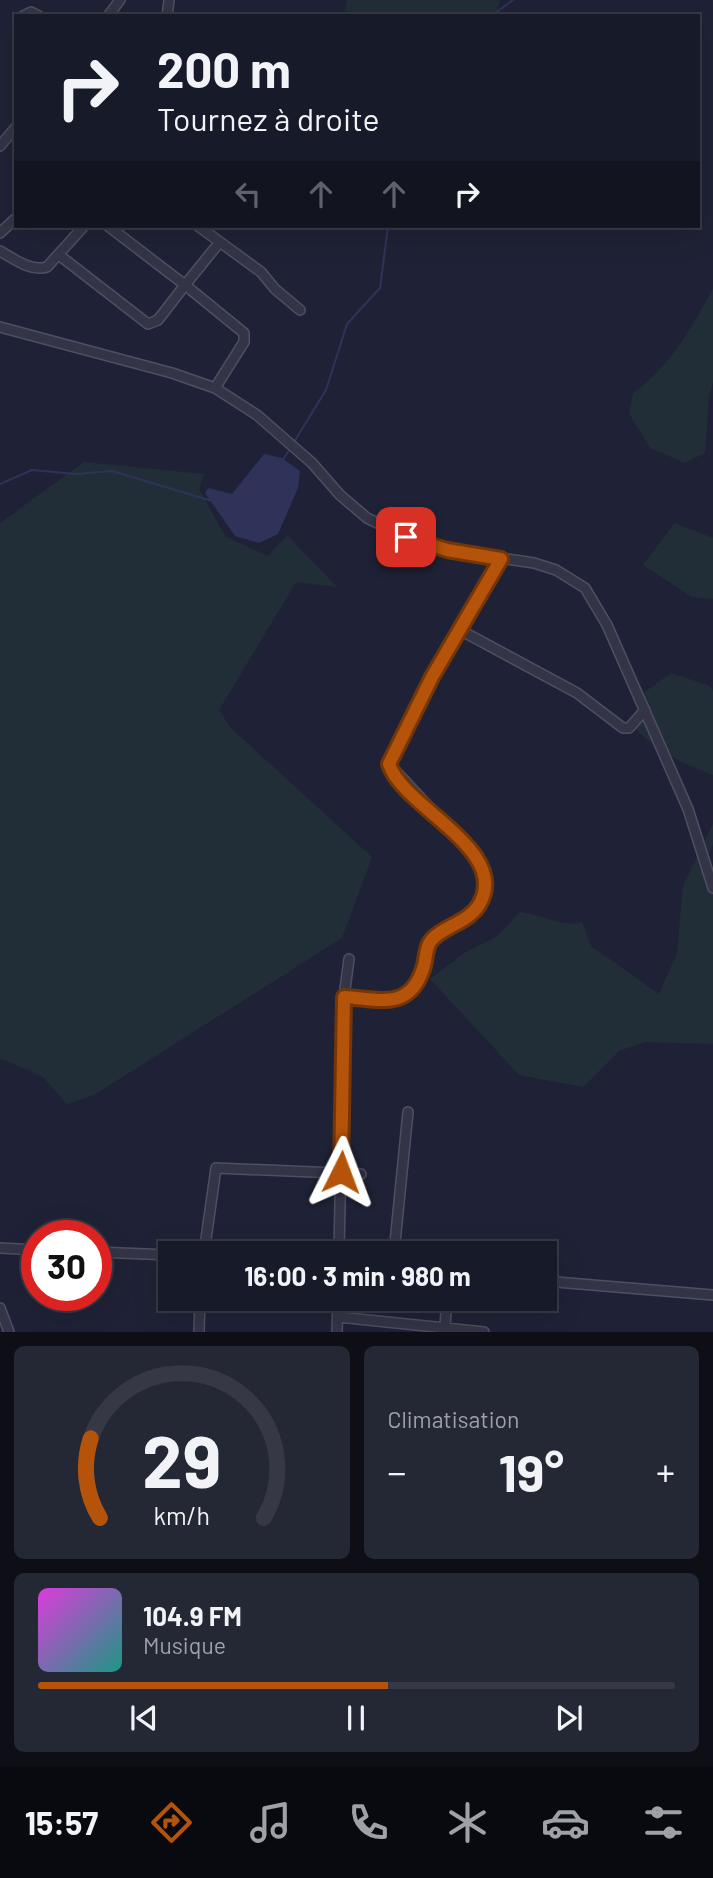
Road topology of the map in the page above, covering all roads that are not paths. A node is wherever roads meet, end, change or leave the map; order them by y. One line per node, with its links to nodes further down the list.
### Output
1 (4, 135): 2 (street)
2 (0, 146)
3 (14, 220): 7 (street)
4 (82, 228): 10 (street)
5 (110, 228): 11 (street)
6 (200, 228): 8 (street)
7 (0, 233)
8 (219, 243): 11 (street); 12 (street)
9 (0, 251): 10 (street)
10 (59, 255): 11 (street)
11 (185, 285): 14 (street)
12 (300, 310)
13 (0, 327): 14 (street)
14 (215, 388): 15 (street)
15 (501, 559): 16 (street); 17 (street)
16 (460, 630): 17 (street); 20 (street)
17 (645, 710): 18 (street)
18 (713, 888)
19 (349, 959): 20 (street)
20 (344, 997): 22 (street)
21 (408, 1112): 26 (street)
22 (341, 1172): 23 (street); 24 (street); 25 (street)
23 (361, 1174)
24 (206, 1241)
25 (339, 1241)
26 (395, 1241)
27 (0, 1248): 28 (street)
28 (21, 1249)
29 (112, 1253): 30 (street)
30 (158, 1255)
31 (557, 1282): 32 (street)
32 (713, 1295)
33 (0, 1308): 39 (street)
34 (200, 1311): 40 (street)
35 (338, 1311): 37 (street)
36 (446, 1311): 38 (street)
37 (338, 1317): 38 (street); 41 (street)
38 (445, 1327): 42 (street)
39 (9, 1332)
40 (199, 1332)
41 (337, 1332)
42 (484, 1332)

